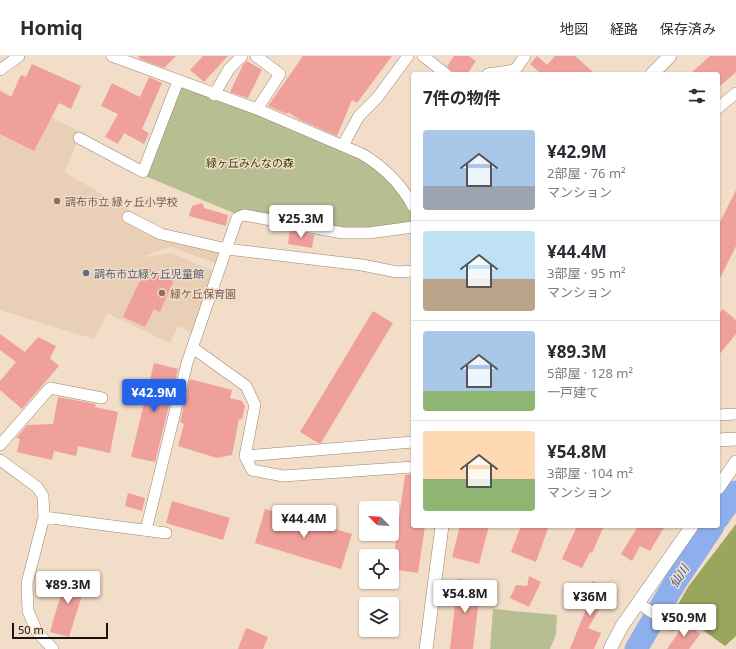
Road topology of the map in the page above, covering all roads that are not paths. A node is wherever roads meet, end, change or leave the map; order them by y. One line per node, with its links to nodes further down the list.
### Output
1 (19, 56): 9 (street)
2 (112, 56): 13 (street)
3 (242, 56): 15 (street)
4 (256, 56): 17 (street)
5 (408, 56): 19 (street)
6 (423, 56): 10 (street)
7 (525, 56): 11 (street)
8 (670, 56): 12 (street)
9 (0, 70)
10 (443, 72)
11 (517, 72)
12 (654, 72)
13 (178, 81): 15 (street); 18 (street)
14 (736, 93): 16 (street)
15 (214, 94): 17 (street)
16 (720, 106)
17 (257, 109): 19 (street)
18 (79, 138)
19 (343, 145): 20 (street)
20 (411, 202)
21 (128, 217): 23 (street)
22 (411, 227): 23 (street)
23 (227, 249): 24 (street); 25 (street)
24 (411, 271)
25 (193, 348): 33 (street); 41 (street)
26 (102, 398): 32 (street)
27 (736, 414): 28 (street)
28 (720, 415)
29 (736, 439): 30 (street)
30 (720, 440)
31 (411, 442): 33 (street)
32 (0, 445)
33 (245, 456): 36 (street)
34 (0, 460): 38 (street)
35 (736, 462): 37 (street)
36 (411, 468)
37 (720, 485)
38 (44, 517): 41 (street); 45 (street)
39 (442, 528): 46 (street)
40 (691, 528): 43 (street)
41 (146, 530): 42 (street)
42 (166, 533)
43 (643, 606): 44 (street); 47 (street)
44 (671, 625)
45 (53, 649)
46 (426, 649)
47 (610, 649)

